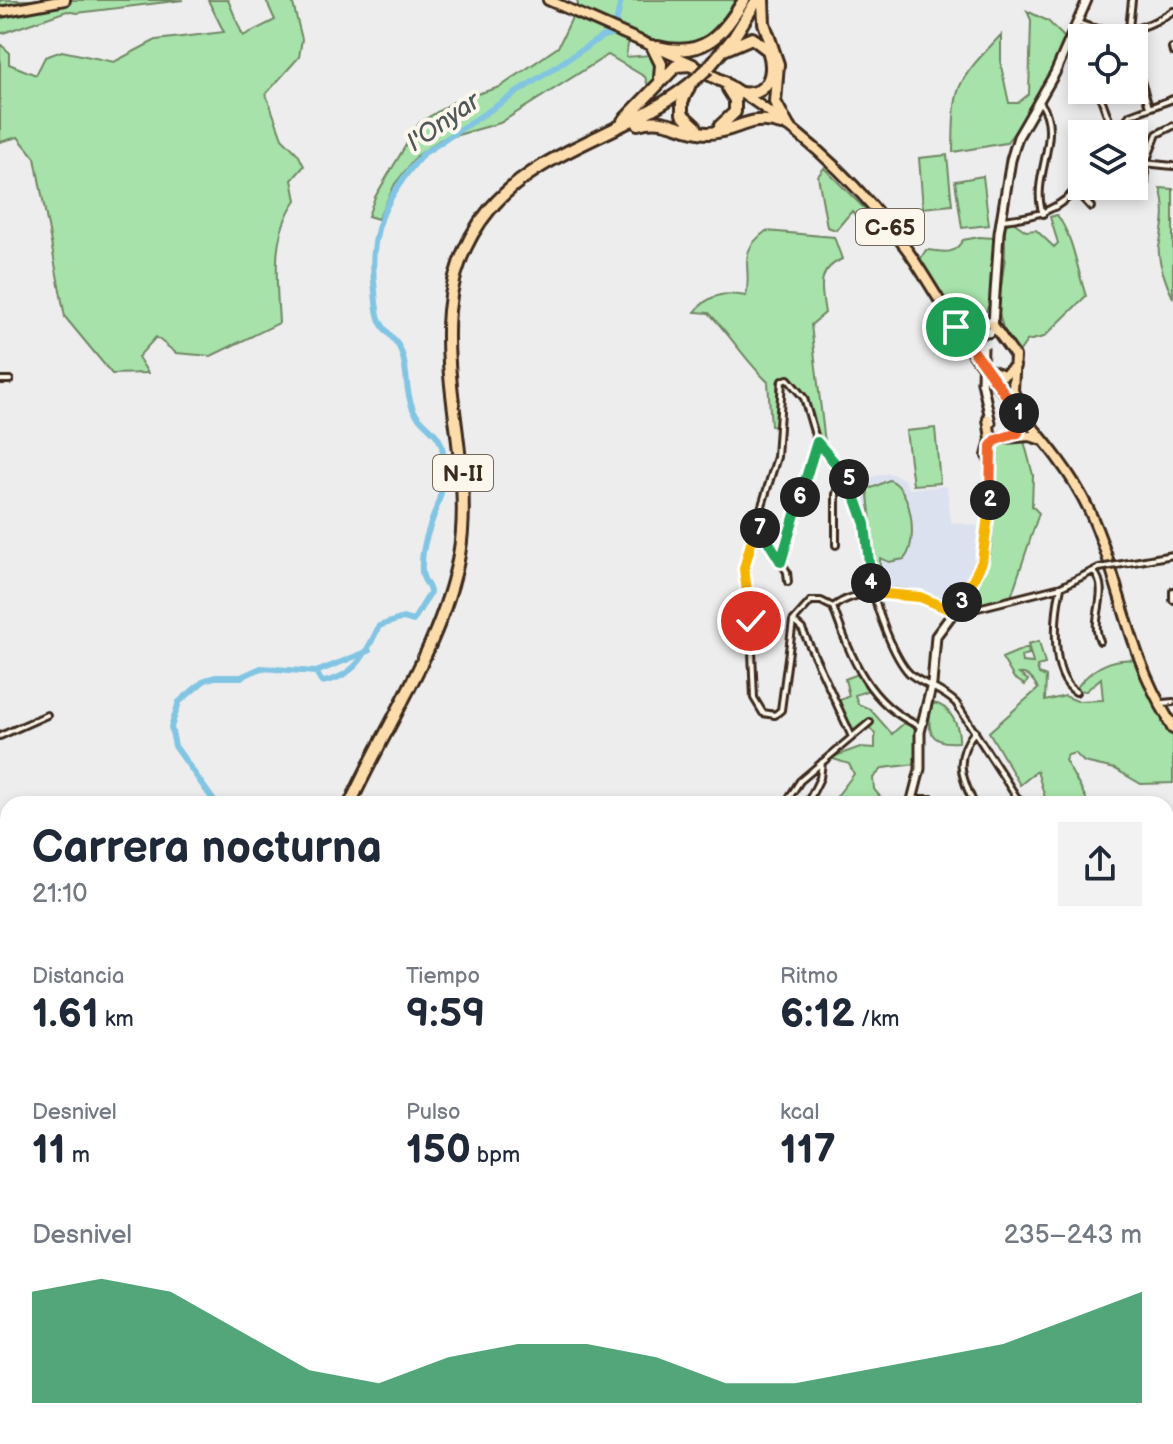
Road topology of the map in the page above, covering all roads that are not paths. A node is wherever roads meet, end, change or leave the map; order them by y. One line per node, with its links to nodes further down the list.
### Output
1 (65, 0): 9 (main road)
2 (548, 0): 14 (main road, C-65)
3 (744, 0): 14 (highway)
4 (757, 0): 16 (highway, N-II)
5 (763, 0): 27 (highway)
6 (1087, 0): 10 (street)
7 (1132, 0): 12 (street)
8 (1173, 11): 13 (street)
9 (0, 12)
10 (1077, 22): 11 (street)
11 (1082, 24)
12 (1129, 24)
13 (1148, 25)
14 (655, 46): 17 (main road, C-65); 18 (highway); 20 (main road, C-65)
15 (1068, 47): 23 (street)
16 (724, 50): 19 (highway, N-II, bridge); 21 (highway)
17 (686, 65): 18 (highway); 20 (highway)
18 (659, 81): 31 (highway)
19 (694, 81): 20 (highway); 29 (highway, N-II)
20 (726, 86): 21 (main road, C-65); 27 (main road, C-65)
21 (740, 93): 27 (main road, C-65)
22 (1173, 99): 25 (street)
23 (1038, 101): 37 (street); 38 (street)
24 (1148, 104): 25 (street)
25 (1149, 107): 26 (street)
26 (1126, 120)
27 (785, 125): 29 (highway); 40 (main road, C-65)
28 (1173, 126): 30 (street)
29 (614, 132): 31 (highway, N-II)
30 (1148, 157)
31 (551, 161): 77 (highway, N-II)
32 (1148, 162): 33 (street)
33 (1173, 166)
34 (1068, 197): 37 (street)
35 (1084, 200): 36 (street)
36 (1091, 207)
37 (1043, 214): 38 (street)
38 (1001, 220): 39 (street)
39 (987, 332): 41 (main road); 44 (street, bridge)
40 (964, 339): 41 (main road); 45 (main road, C-65)
41 (1016, 361): 46 (main road)
42 (0, 380): 43 (street)
43 (10, 380)
44 (986, 397): 47 (street); 48 (street)
45 (1012, 402): 46 (main road, C-65); 48 (main road)
46 (1027, 418): 50 (main road, C-65)
47 (988, 419): 48 (main road); 48 (street)
48 (995, 441): 50 (main road); 63 (street)
49 (817, 442): 51 (street); 52 (street); 55 (street)
50 (1049, 444): 64 (main road, C-65)
51 (843, 470): 53 (street); 60 (street)
52 (757, 521): 55 (street); 65 (street)
53 (836, 545)
54 (1173, 555): 56 (street, bridge)
55 (781, 562): 57 (street)
56 (1096, 570): 58 (street); 66 (street)
57 (788, 582)
58 (1061, 587): 63 (street); 68 (street)
59 (1173, 591): 61 (street)
60 (873, 593): 62 (street); 63 (street); 67 (street)
61 (1173, 600)
62 (833, 607): 65 (street); 72 (street)
63 (953, 611): 67 (street)
64 (1122, 615): 69 (main road); 69 (main road, C-65)
65 (793, 621): 75 (street)
66 (1100, 641)
67 (932, 684): 72 (street); 73 (street)
68 (1076, 692)
69 (1170, 714)
70 (47, 715): 74 (street)
71 (870, 722): 75 (street)
72 (921, 726): 80 (street)
73 (975, 731): 81 (street); 82 (street)
74 (0, 736)
75 (852, 737): 76 (street)
76 (822, 762): 78 (street); 79 (street)
77 (354, 796)
78 (790, 796)
79 (811, 796)
80 (913, 796)
81 (971, 796)
82 (1016, 796)

